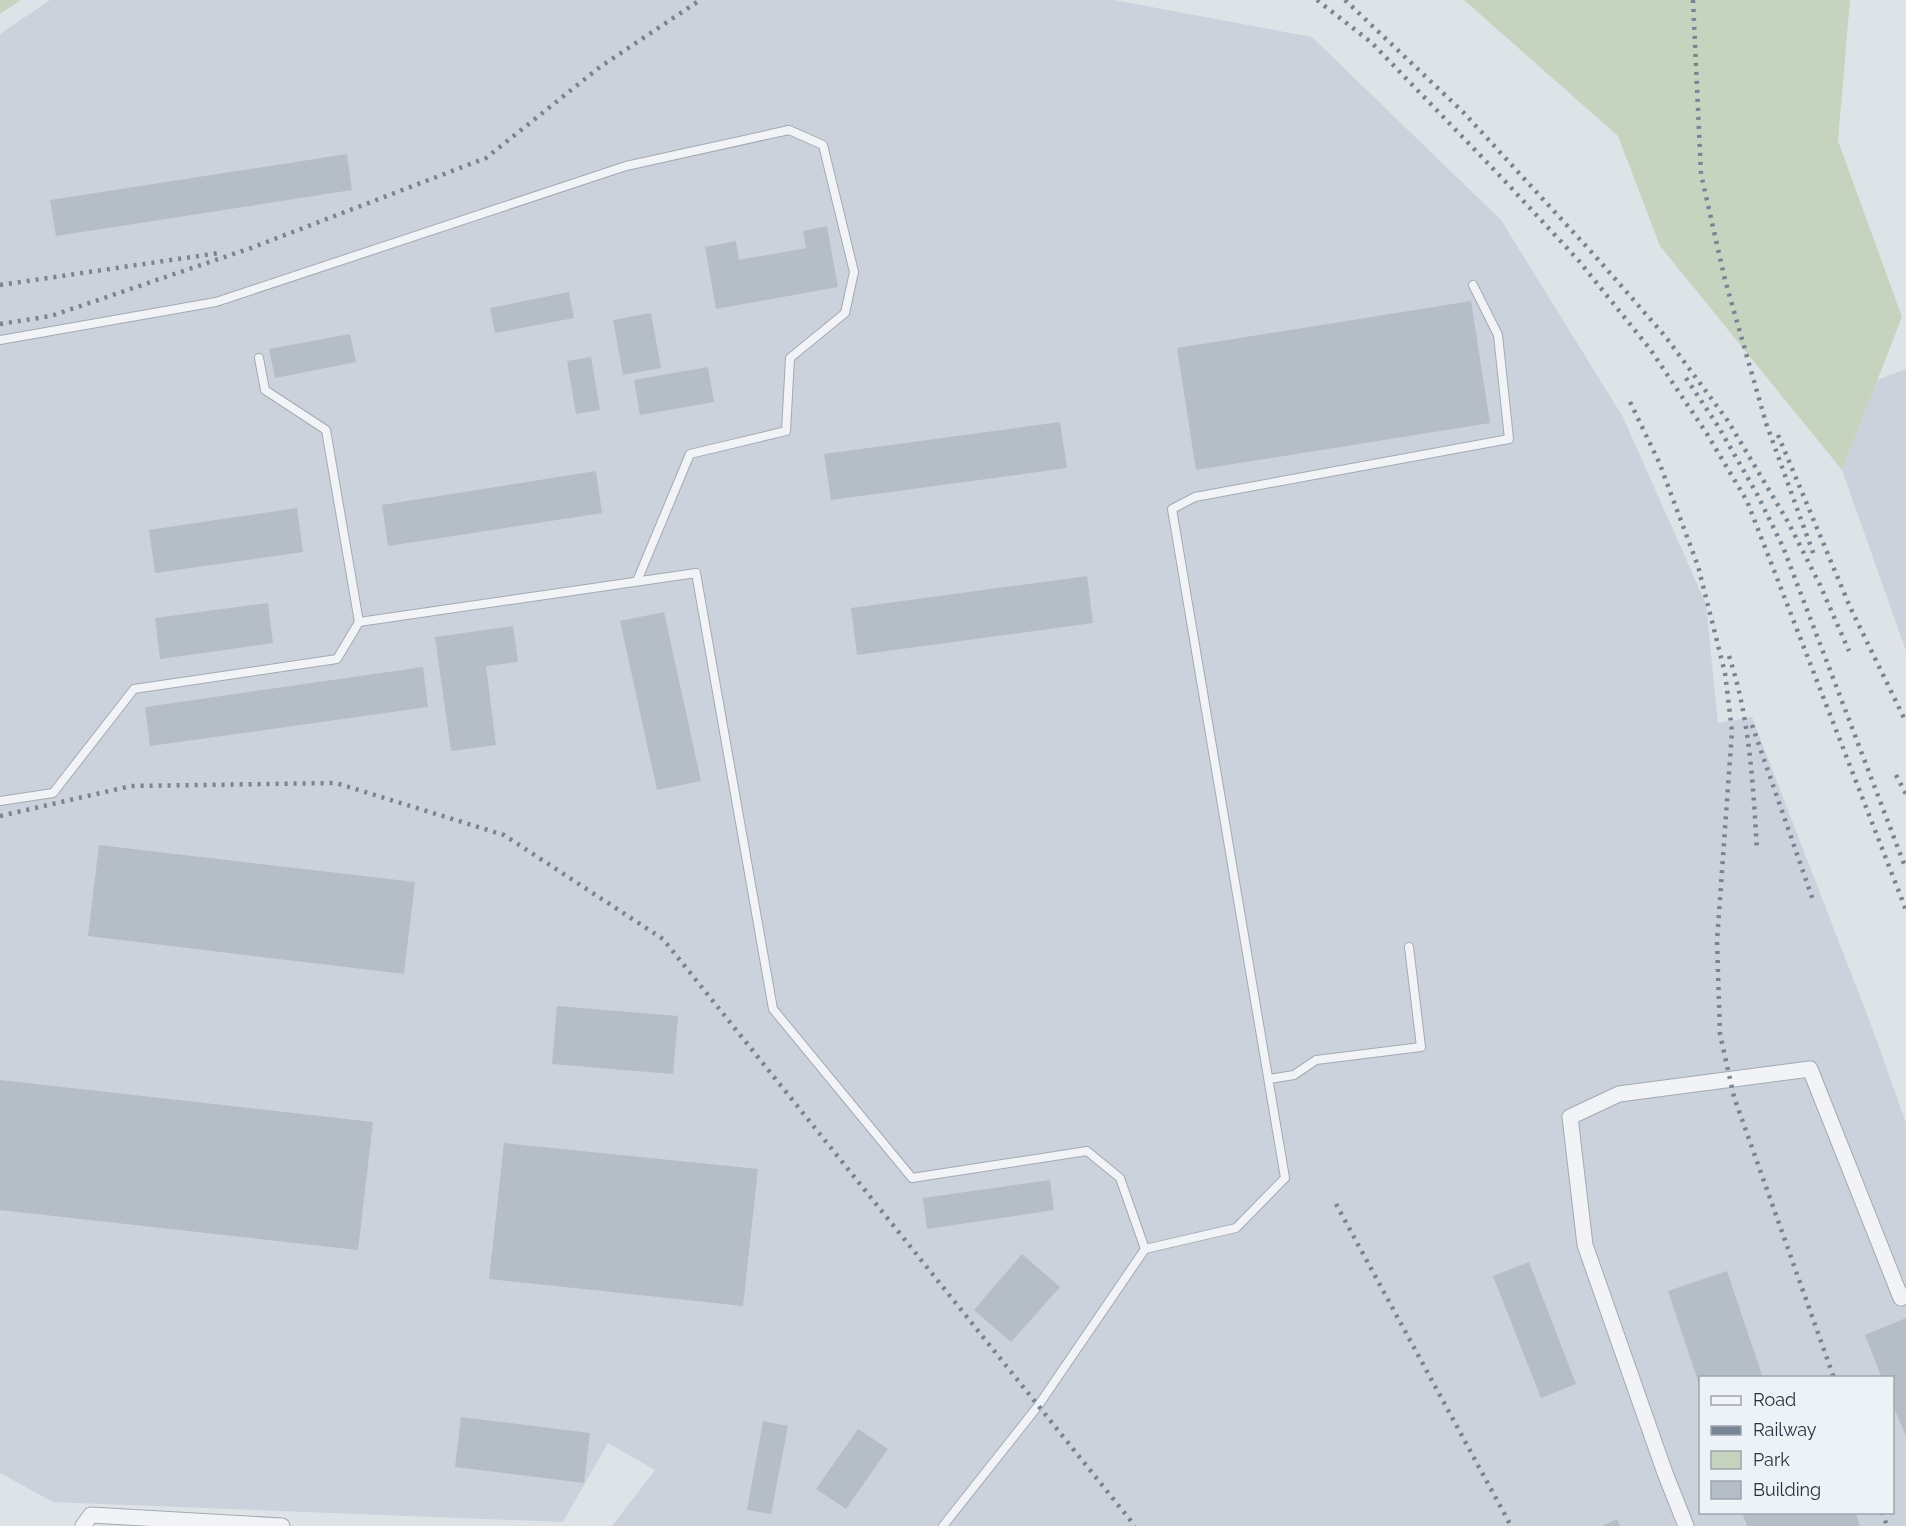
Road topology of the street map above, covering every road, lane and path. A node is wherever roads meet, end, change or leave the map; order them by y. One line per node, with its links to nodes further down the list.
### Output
1 (1473, 285): 8 (lane)
2 (0, 340): 4 (lane)
3 (259, 358): 5 (lane)
4 (638, 581): 5 (lane); 9 (lane)
5 (359, 622): 6 (lane)
6 (0, 801)
7 (1409, 947): 8 (lane)
8 (1269, 1079): 9 (lane)
9 (1145, 1249): 13 (lane)
10 (1906, 1296): 14 (street)
11 (83, 1526): 12 (street)
12 (282, 1526)
13 (943, 1526)
14 (1686, 1526)

